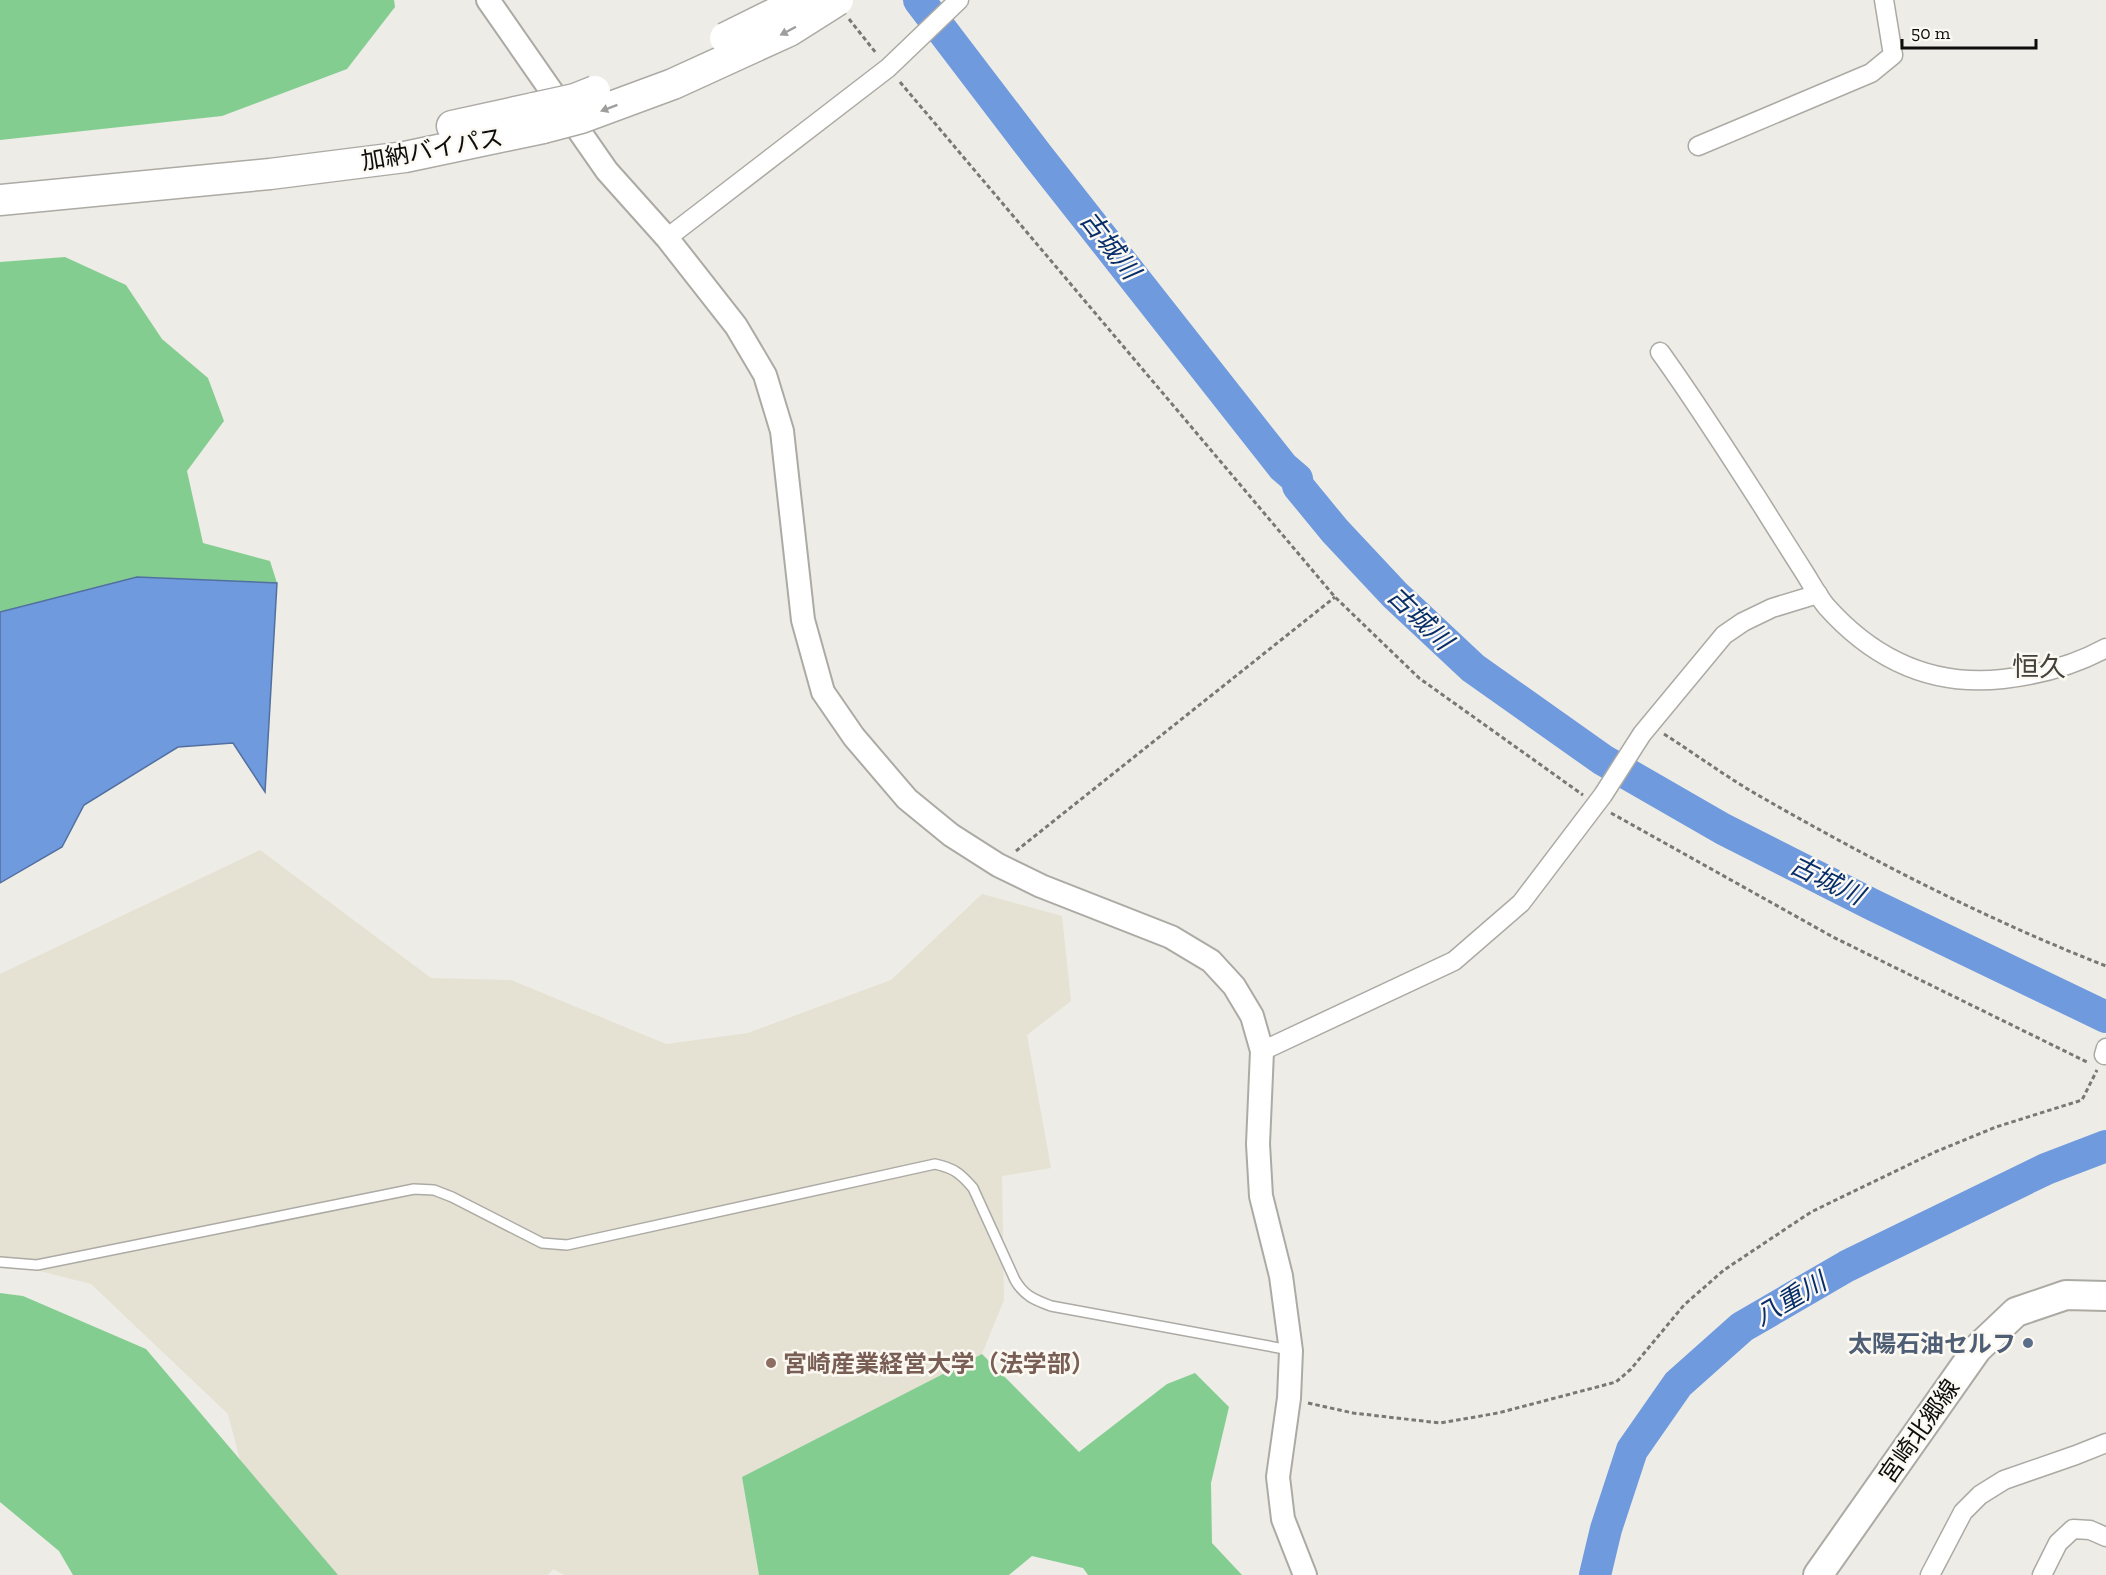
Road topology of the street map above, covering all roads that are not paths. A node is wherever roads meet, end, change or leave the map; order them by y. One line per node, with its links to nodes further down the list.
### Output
1 (488, 0): 10 (street)
2 (802, 0): 6 (highway, 加納バイパス, bridge)
3 (1884, 0): 7 (street)
4 (959, 1): 10 (street)
5 (843, 8): 6 (highway, 加納バイパス, one-way to 6, bridge)
6 (539, 118): 8 (highway, 加納バイパス); 9 (highway, 加納バイパス)
7 (1698, 146)
8 (0, 180)
9 (0, 200)
10 (667, 238): 14 (street)
11 (1660, 352): 12 (street)
12 (1818, 594): 13 (street); 14 (street)
13 (2106, 648)
14 (1262, 1051): 17 (street)
15 (0, 1262): 17 (lane)
16 (2106, 1296): 21 (main road, 宮崎北郷線)
17 (1291, 1351): 20 (street)
18 (2106, 1443): 22 (street)
19 (2106, 1537): 23 (street)
20 (1305, 1575)
21 (1818, 1575)
22 (1930, 1575)
23 (2042, 1575)

